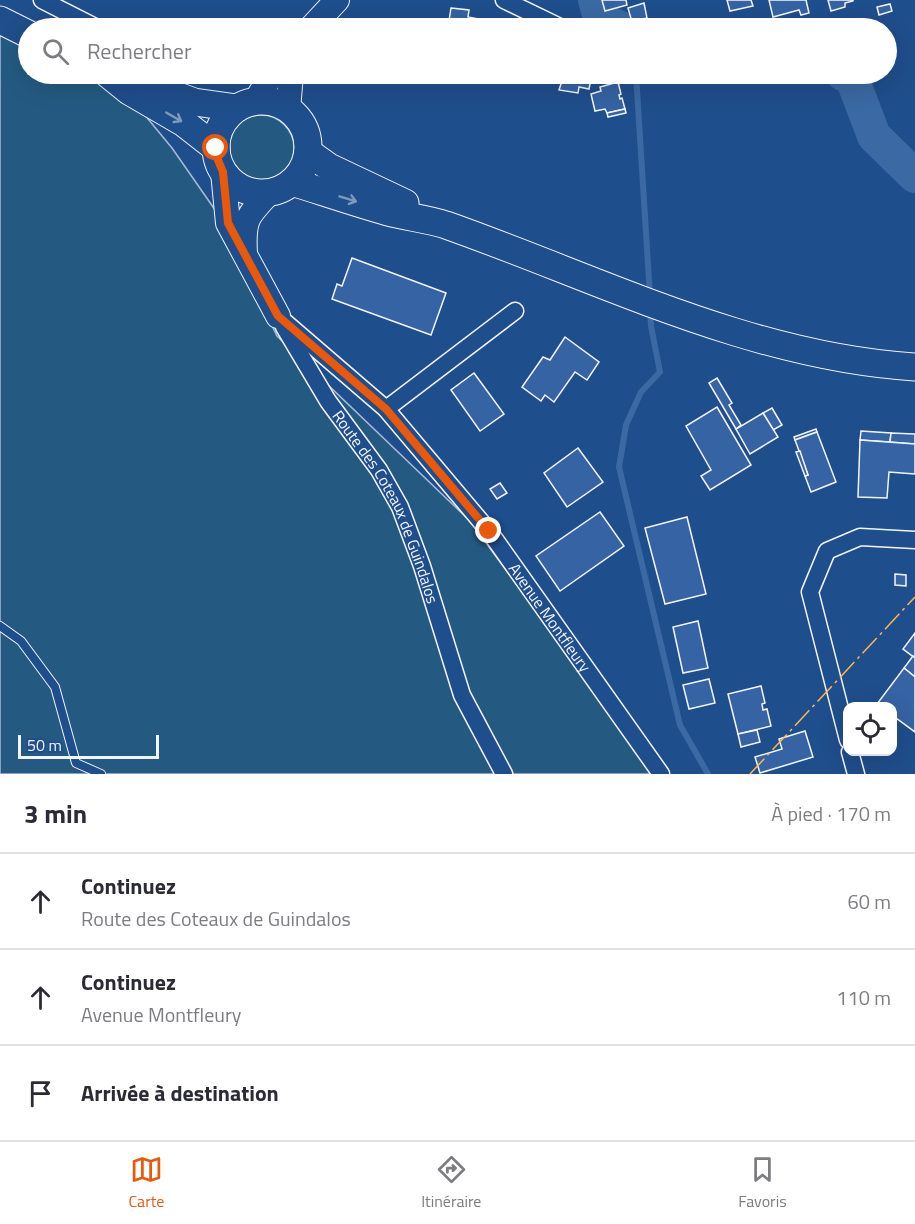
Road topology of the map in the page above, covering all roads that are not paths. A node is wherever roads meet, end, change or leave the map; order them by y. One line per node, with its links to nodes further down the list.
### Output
1 (42, 0): 4 (street)
2 (337, 0): 5 (street)
3 (504, 0): 6 (street)
4 (77, 18)
5 (320, 18)
6 (541, 18)
7 (0, 20): 8 (main road)
8 (18, 29)
9 (120, 84): 16 (main road, one-way to 16)
10 (143, 84): 13 (main road)
11 (264, 84): 13 (street)
12 (290, 84): 14 (street)
13 (246, 105): 14 (main road); 16 (main road)
14 (288, 110): 15 (main road)
15 (308, 152): 17 (main road); 18 (main road)
16 (219, 160): 17 (main road); 19 (street, Route des Coteaux de Guindalos)
17 (281, 188): 18 (main road, one-way to 18); 19 (street, Route des Coteaux de Guindalos)
18 (443, 224): 22 (main road)
19 (245, 253): 21 (street, Route des Coteaux de Guindalos)
20 (515, 311): 23 (street)
21 (278, 316): 23 (street, Avenue Montfleury); 29 (street, Route des Coteaux de Guindalos)
22 (915, 368)
23 (386, 409): 30 (street, Avenue Montfleury)
24 (915, 540): 26 (street)
25 (0, 626): 28 (lane)
26 (843, 721)
27 (851, 756): 31 (street)
28 (100, 774)
29 (504, 774)
30 (661, 774)
31 (856, 774)

